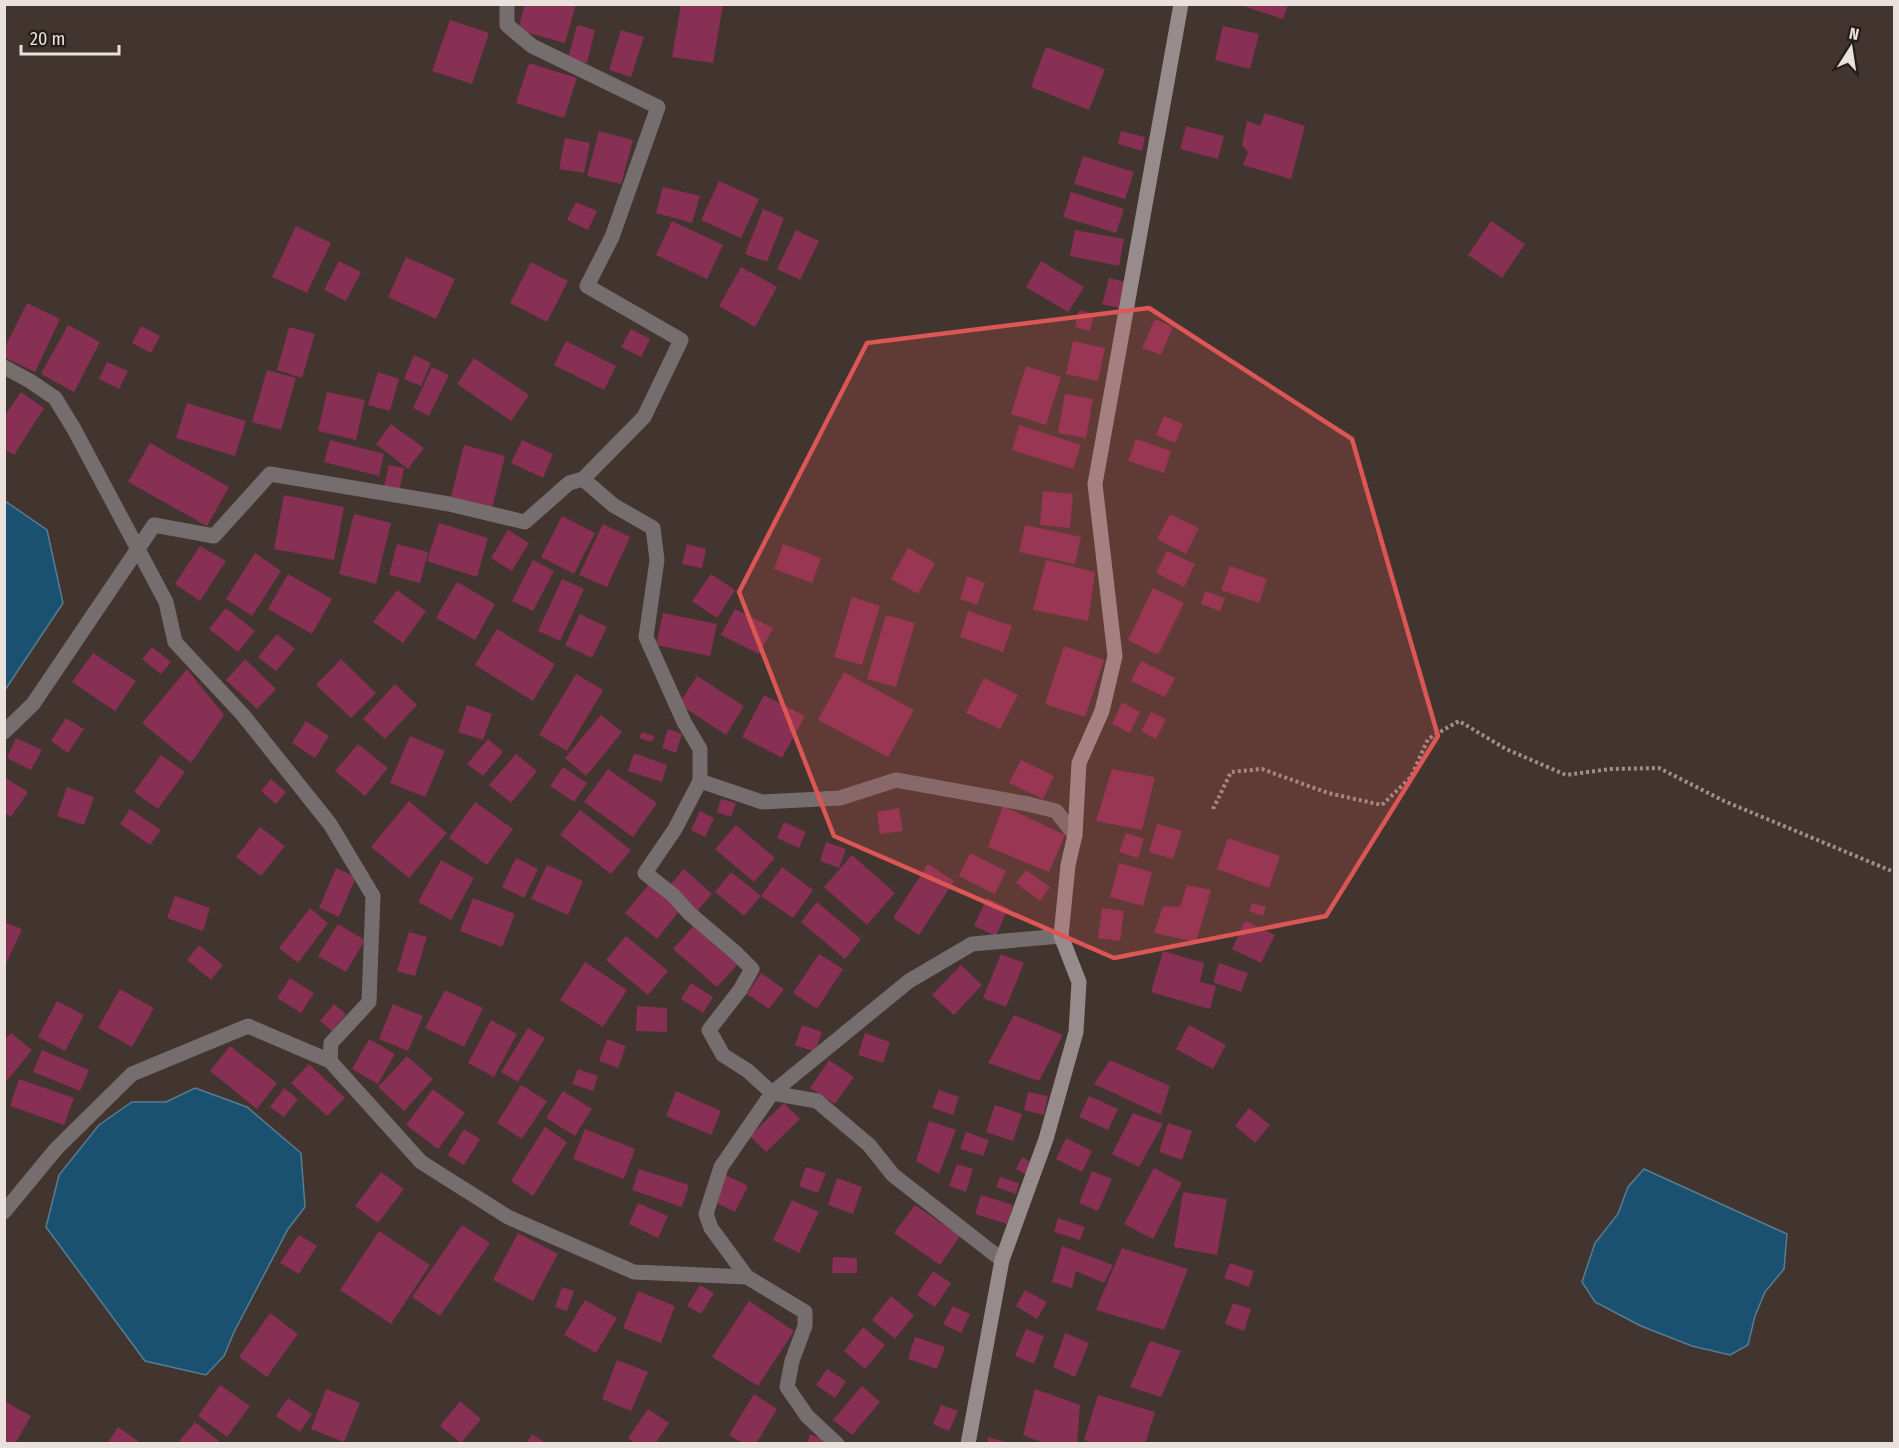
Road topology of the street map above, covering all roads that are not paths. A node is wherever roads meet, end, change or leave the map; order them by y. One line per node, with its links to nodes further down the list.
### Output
1 (507, 4): 4 (street)
2 (1181, 4): 7 (street)
3 (4, 367): 9 (street)
4 (583, 479): 5 (street); 6 (street)
5 (4, 732)
6 (700, 781): 7 (street); 10 (street)
7 (1075, 835): 8 (street)
8 (1061, 936): 10 (street); 12 (street)
9 (330, 1061): 11 (street); 13 (street)
10 (772, 1093): 12 (street); 13 (street)
11 (4, 1212)
12 (1002, 1260): 15 (street)
13 (747, 1277): 14 (street)
14 (837, 1443)
15 (968, 1443)

